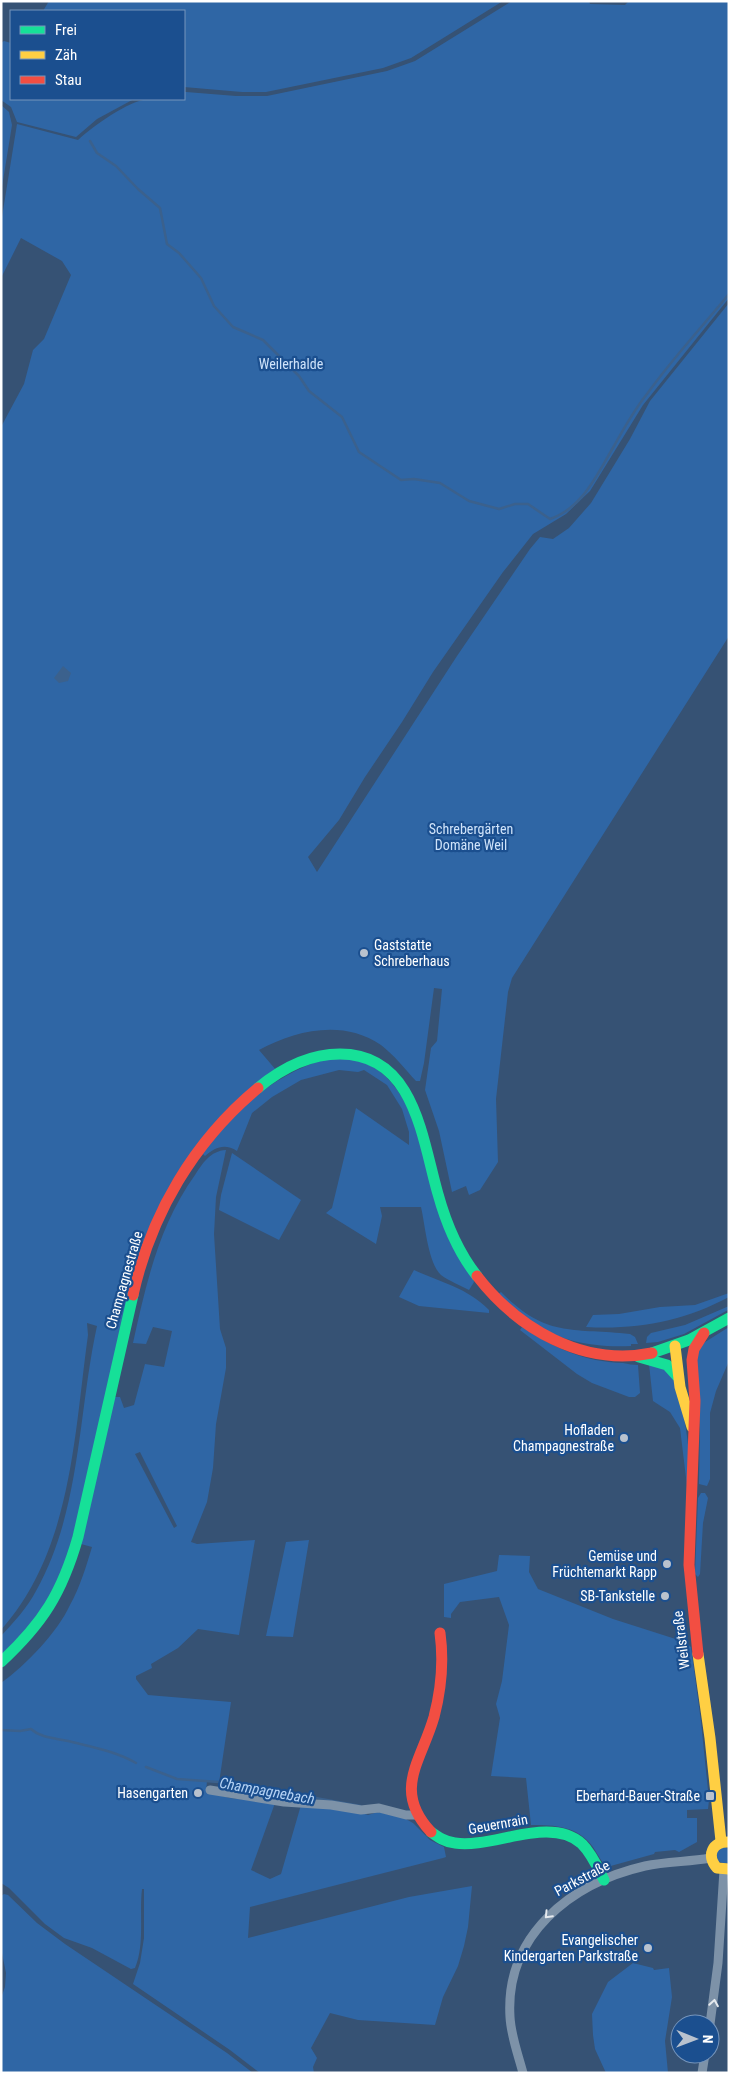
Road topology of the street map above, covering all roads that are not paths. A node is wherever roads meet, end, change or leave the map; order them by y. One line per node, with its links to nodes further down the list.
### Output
1 (729, 1318): 2 (main road)
2 (705, 1332): 3 (main road); 5 (main road, Weilstraße)
3 (675, 1346): 4 (main road, Champagnestraße); 5 (main road); 6 (main road, Weilstraße)
4 (658, 1356): 6 (main road); 9 (main road, Champagnestraße)
5 (692, 1374): 7 (main road, Weilstraße)
6 (678, 1378): 7 (main road, Weilstraße)
7 (694, 1433): 12 (main road, Weilstraße)
8 (440, 1633): 11 (main road, Geuernrain)
9 (1, 1662)
10 (210, 1790): 11 (street)
11 (416, 1815): 15 (main road, Geuernrain)
12 (725, 1842): 13 (main road)
13 (710, 1858): 14 (main road); 15 (street, Parkstraße)
14 (726, 1869): 16 (street)
15 (604, 1880): 18 (street, Parkstraße, one-way to 18)
16 (724, 1940): 17 (street, one-way to 16)
17 (712, 2014)
18 (523, 2073)

